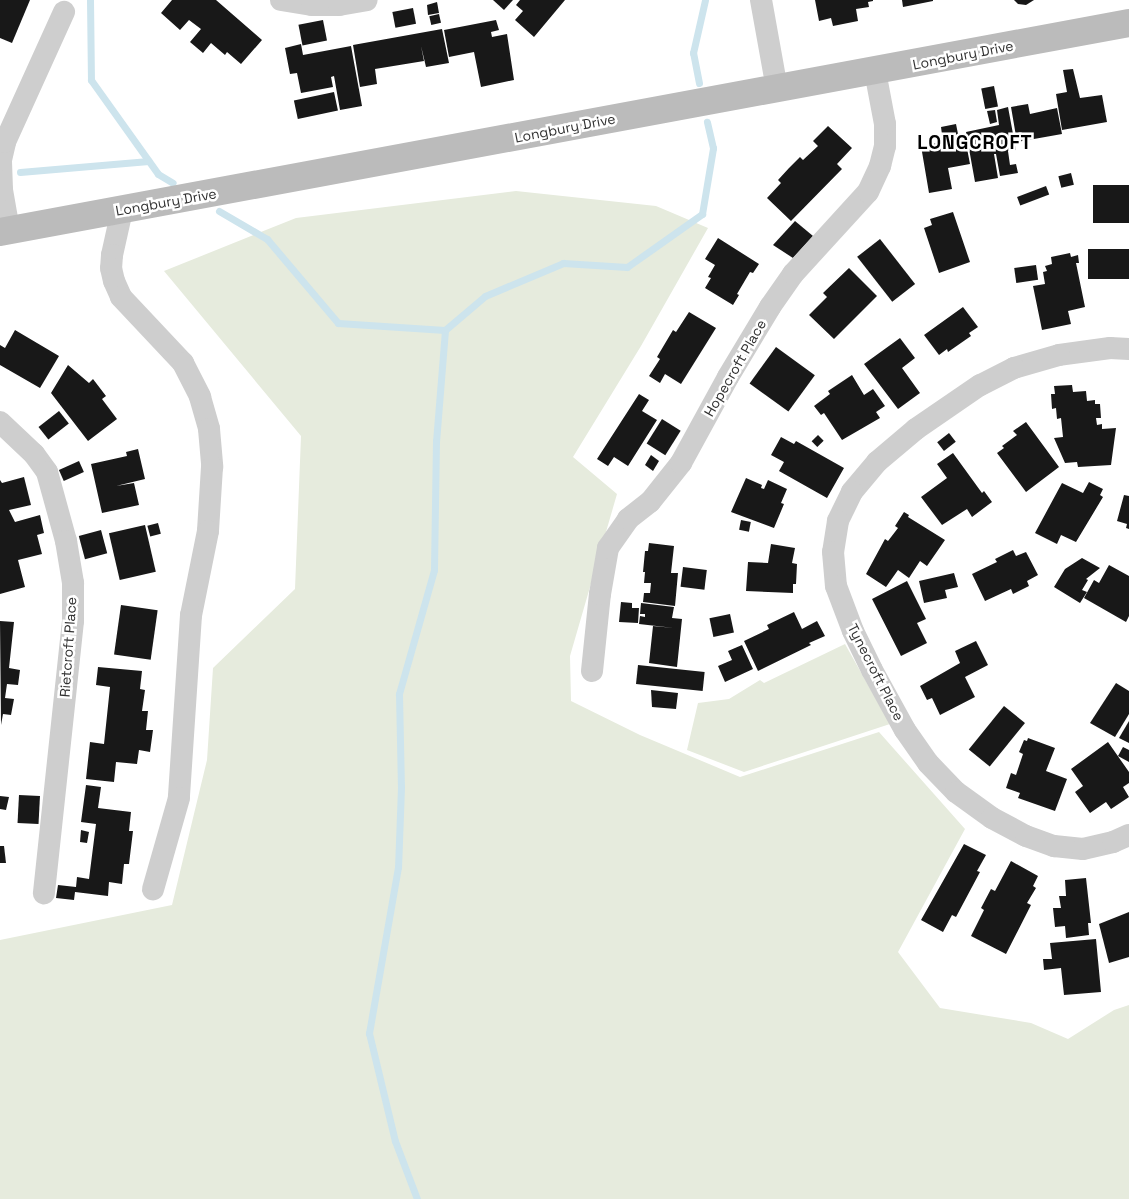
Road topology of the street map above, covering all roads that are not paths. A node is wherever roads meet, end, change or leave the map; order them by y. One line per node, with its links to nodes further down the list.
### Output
1 (281, 0): 2 (street)
2 (367, 0)
3 (761, 0): 7 (street)
4 (64, 12): 9 (street)
5 (1129, 23): 6 (street, Longbury Drive)
6 (875, 72): 7 (street, Longbury Drive); 12 (street, Hopecroft Place)
7 (777, 89): 8 (street, Longbury Drive)
8 (122, 210): 9 (street, Longbury Drive); 14 (street)
9 (4, 231)
10 (1129, 349): 13 (street, Tynecroft Place)
11 (0, 422): 15 (street, Rietcroft Place)
12 (592, 671)
13 (1129, 835)
14 (153, 889)
15 (44, 893)

